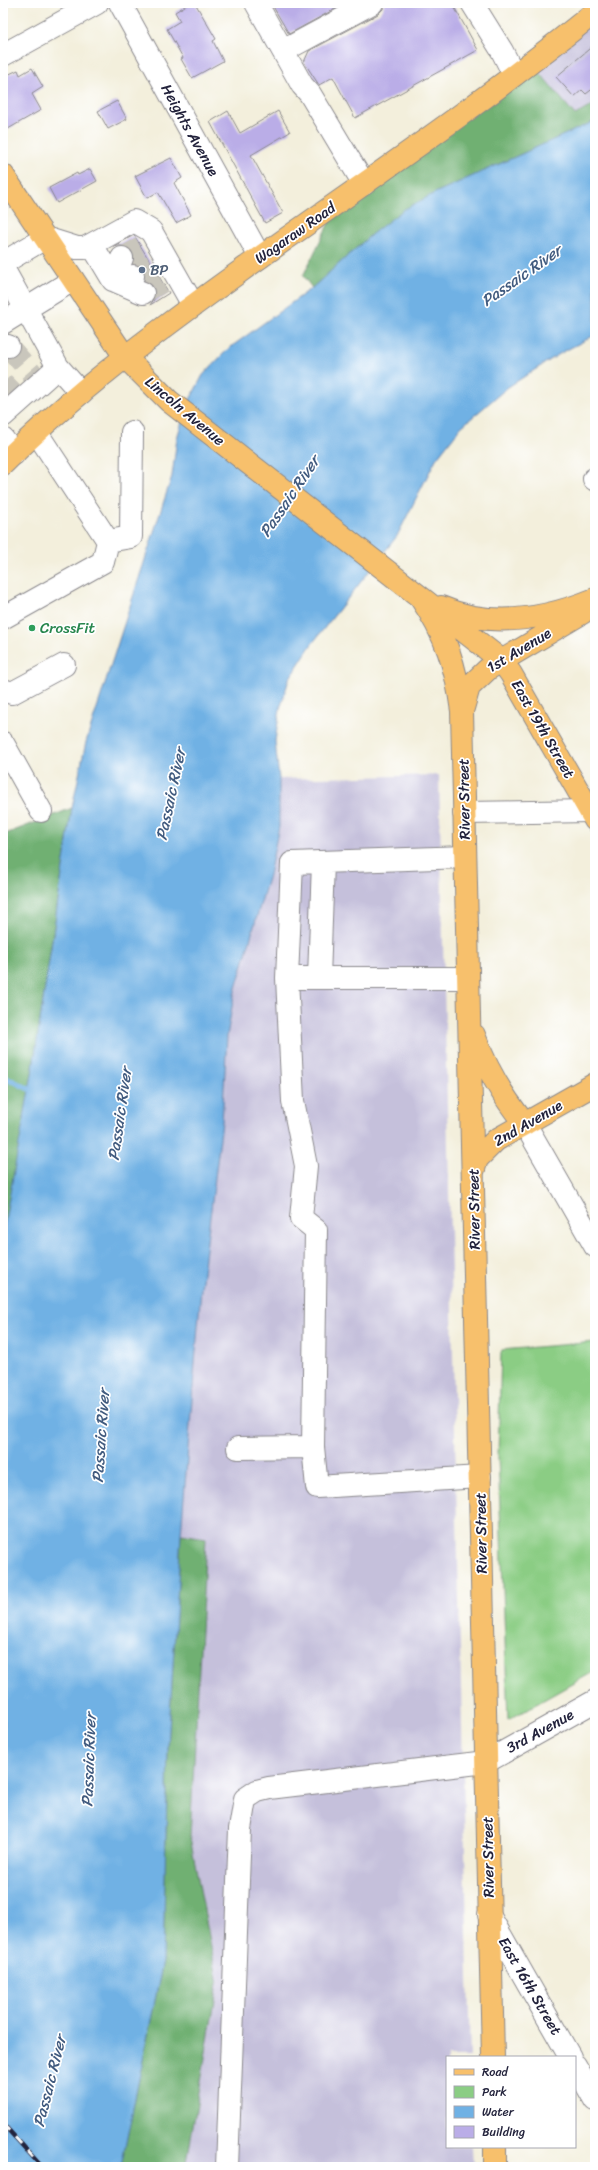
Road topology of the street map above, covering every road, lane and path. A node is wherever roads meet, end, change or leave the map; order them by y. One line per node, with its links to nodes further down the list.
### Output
1 (97, 3): 8 (street)
2 (120, 3): 14 (street, Heights Avenue)
3 (256, 3): 7 (street)
4 (372, 3): 7 (street)
5 (472, 3): 9 (street)
6 (595, 12): 9 (main road, Wagaraw Road)
7 (283, 51): 11 (street)
8 (3, 55)
9 (514, 75): 11 (main road, Wagaraw Road)
10 (3, 175): 12 (main road, Lincoln Avenue)
11 (364, 184): 14 (main road, Wagaraw Road)
12 (45, 238): 13 (street); 15 (street); 18 (main road, Lincoln Avenue)
13 (92, 244): 17 (street); 19 (street)
14 (260, 257): 19 (main road, Wagaraw Road)
15 (3, 263)
16 (3, 268): 20 (street)
17 (127, 277)
18 (72, 280): 20 (street); 22 (main road, Lincoln Avenue)
19 (193, 305): 22 (main road, Wagaraw Road)
20 (26, 308): 21 (street); 23 (street)
21 (3, 323)
22 (125, 357): 24 (main road, Wagaraw Road); 30 (main road, Lincoln Avenue)
23 (58, 367): 24 (street); 25 (street)
24 (81, 394): 27 (main road, Wagaraw Road)
25 (3, 416)
26 (132, 432): 29 (street)
27 (37, 433): 28 (main road, Wagaraw Road); 29 (street)
28 (7, 452)
29 (108, 541): 33 (street)
30 (420, 597): 31 (main road); 34 (main road, Lincoln Avenue); 37 (main road, River Street)
31 (595, 599)
32 (595, 605): 34 (main road, 1st Avenue)
33 (3, 618)
34 (501, 660): 37 (main road, 1st Avenue); 41 (main road, East 19th Street)
35 (64, 665): 36 (street)
36 (3, 690)
37 (462, 711): 40 (main road, River Street)
38 (3, 743): 39 (street)
39 (41, 811)
40 (464, 813): 41 (street); 42 (main road, River Street)
41 (592, 815)
42 (465, 857): 43 (street); 46 (main road, River Street)
43 (324, 862): 44 (street); 45 (street)
44 (287, 978): 45 (street); 52 (street)
45 (319, 978): 46 (street)
46 (467, 978): 47 (main road, River Street)
47 (468, 1010): 49 (main road, River Street); 50 (main road, River Street)
48 (595, 1084): 49 (main road, 2nd Avenue)
49 (524, 1124): 50 (main road, 2nd Avenue); 51 (street)
50 (473, 1172): 54 (main road, River Street)
51 (595, 1246)
52 (313, 1447): 53 (street); 54 (street)
53 (238, 1448)
54 (480, 1477): 56 (main road, River Street)
55 (595, 1701): 56 (street, 3rd Avenue)
56 (486, 1762): 57 (main road, River Street); 63 (street)
57 (489, 1915): 58 (main road, River Street); 59 (street, East 16th Street)
58 (493, 2056)
59 (569, 2056)
60 (576, 2067): 61 (street)
61 (595, 2100)
62 (495, 2148): 64 (main road)
63 (227, 2167)
64 (495, 2167)

